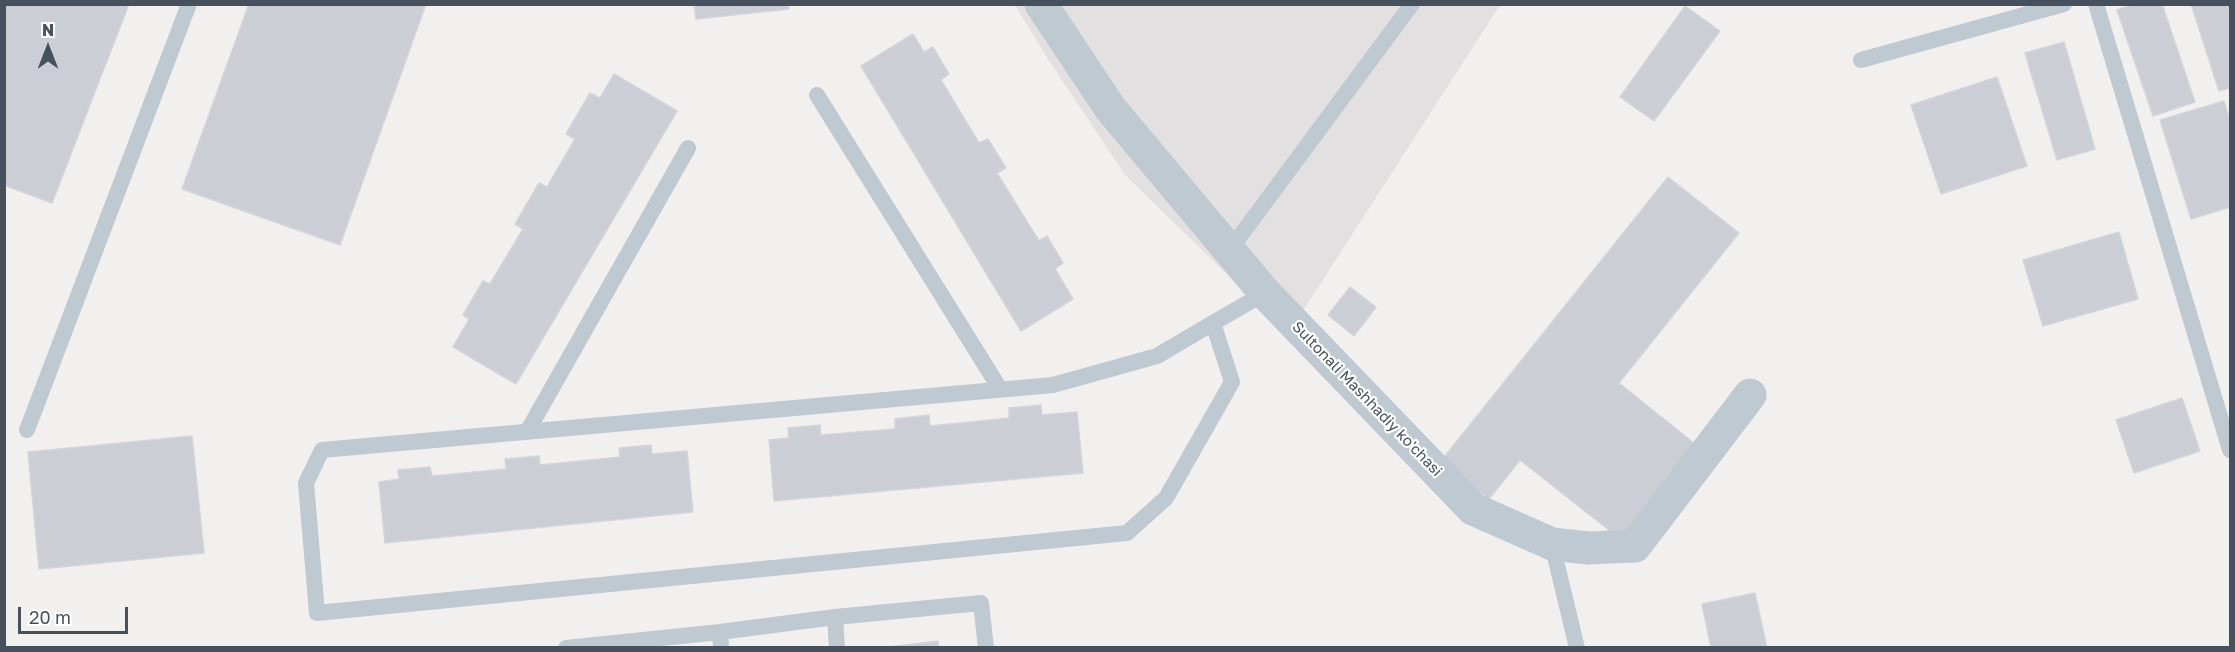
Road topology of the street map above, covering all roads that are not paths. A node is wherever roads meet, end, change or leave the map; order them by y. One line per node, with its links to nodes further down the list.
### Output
1 (189, 4): 14 (lane)
2 (1041, 4): 9 (street, Sultonali Mashhadiy ko'chasi)
3 (1412, 4): 9 (lane)
4 (2064, 4): 6 (lane)
5 (2096, 4): 16 (lane)
6 (1862, 60)
7 (818, 95): 12 (lane)
8 (688, 148): 15 (lane)
9 (1229, 250): 10 (street, Sultonali Mashhadiy ko'chasi)
10 (1265, 293): 11 (lane); 17 (street, Sultonali Mashhadiy ko'chasi)
11 (1214, 323): 12 (lane); 15 (lane)
12 (1000, 390): 15 (lane)
13 (1750, 395): 17 (street, Sultonali Mashhadiy ko'chasi)
14 (27, 430)
15 (527, 432)
16 (2230, 450)
17 (1552, 544): 23 (lane)
18 (835, 616): 19 (lane); 21 (lane); 22 (lane)
19 (720, 640): 20 (lane)
20 (566, 648)
21 (837, 648)
22 (986, 648)
23 (1577, 648)

